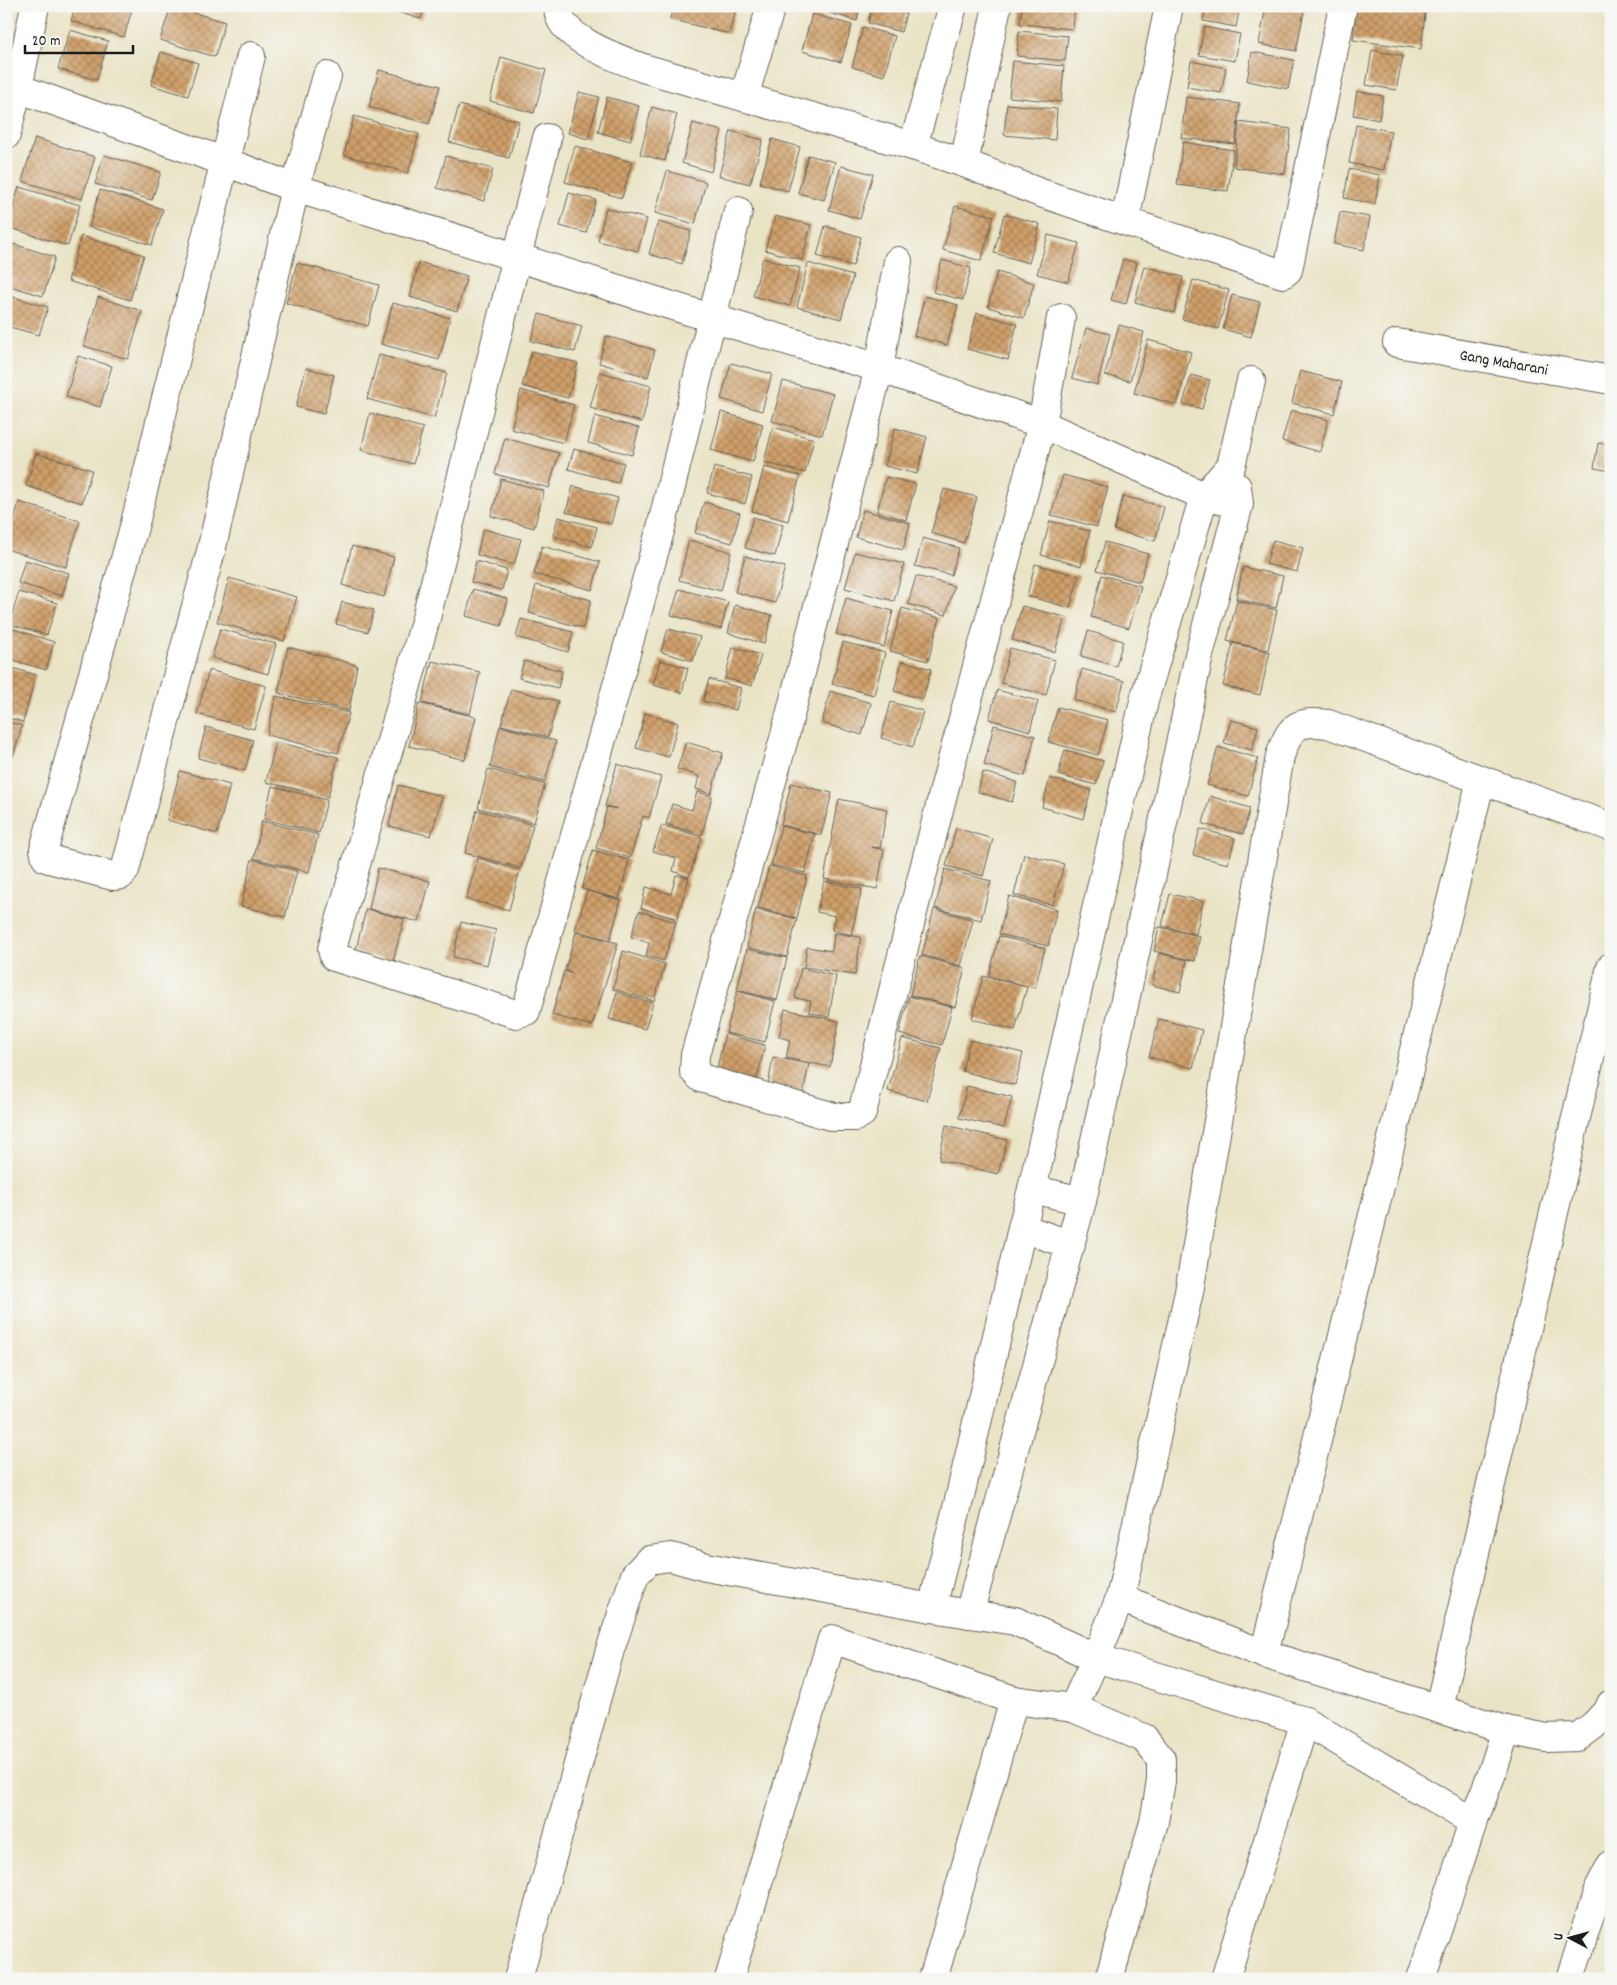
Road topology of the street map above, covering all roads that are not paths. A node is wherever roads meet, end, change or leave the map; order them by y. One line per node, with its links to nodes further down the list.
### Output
1 (34, 6): 10 (street)
2 (559, 6): 11 (street)
3 (770, 6): 11 (street)
4 (953, 6): 14 (street)
5 (997, 6): 16 (street)
6 (1169, 6): 19 (street)
7 (1343, 6): 19 (street)
8 (251, 56): 15 (street)
9 (328, 76): 17 (street)
10 (12, 86): 12 (street); 15 (street)
11 (744, 97): 14 (street)
12 (6, 135)
13 (547, 138): 20 (street)
14 (913, 146): 16 (street)
15 (223, 161): 17 (street); 17 (street)
16 (964, 163): 19 (street)
17 (295, 188): 20 (street)
18 (738, 210): 22 (street)
19 (1125, 221)
20 (517, 258): 22 (street); 22 (street)
21 (898, 261): 25 (street)
22 (711, 318): 25 (street)
23 (1061, 318): 28 (street)
24 (1397, 343): 26 (street, Gang Maharani)
25 (879, 368): 28 (street); 28 (street)
26 (1611, 380)
27 (1251, 381): 29 (street)
28 (1042, 424): 30 (street)
29 (1231, 466): 30 (street); 31 (street)
30 (1204, 496): 31 (street); 35 (street)
31 (1239, 504): 36 (street)
32 (1482, 780): 33 (street); 39 (street); 42 (street)
33 (1611, 828)
34 (1611, 967): 47 (street)
35 (1032, 1189): 36 (street); 37 (street)
36 (1082, 1201): 38 (street)
37 (1022, 1228): 38 (street); 40 (street)
38 (1071, 1245): 41 (street)
39 (1120, 1598): 42 (street); 43 (street)
40 (932, 1608): 41 (street); 52 (street)
41 (969, 1614): 43 (street)
42 (1264, 1654): 47 (street)
43 (1096, 1658): 46 (street); 48 (street)
44 (1014, 1700): 46 (street); 53 (street); 54 (street)
45 (1611, 1704): 49 (street)
46 (1073, 1708): 55 (street)
47 (1439, 1708): 49 (street)
48 (1305, 1721): 50 (street); 56 (street)
49 (1506, 1730): 50 (street)
50 (1472, 1822): 57 (street)
51 (1611, 1865): 58 (street)
52 (518, 1979)
53 (729, 1979)
54 (933, 1979)
55 (1108, 1979)
56 (1225, 1979)
57 (1421, 1979)
58 (1570, 1979)

